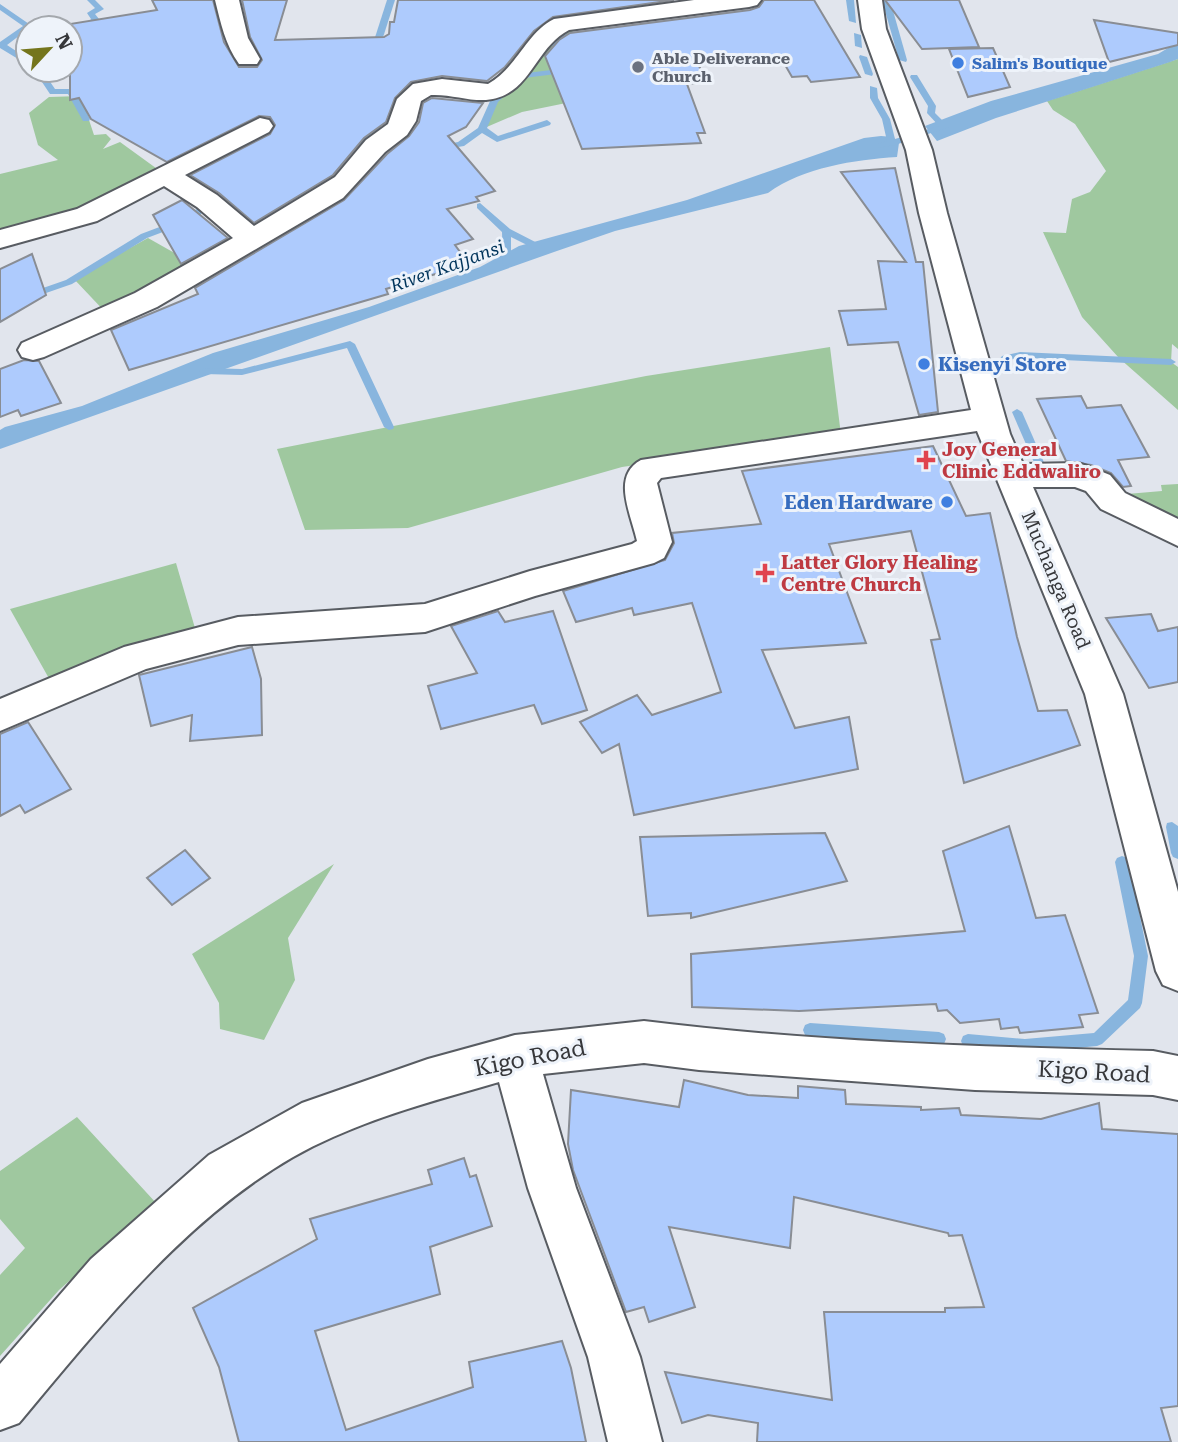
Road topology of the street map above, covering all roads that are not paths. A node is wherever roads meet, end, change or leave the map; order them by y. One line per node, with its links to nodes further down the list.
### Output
1 (227, 0): 4 (street)
2 (749, 0): 7 (street)
3 (870, 0): 10 (street, Muchanga Road)
4 (248, 58)
5 (260, 126): 6 (street)
6 (166, 175): 7 (street); 8 (street)
7 (251, 238): 9 (street)
8 (0, 239)
9 (33, 350)
10 (990, 418): 11 (street, Muchanga Road); 13 (street)
11 (1013, 476): 12 (street); 14 (street, Muchanga Road)
12 (1178, 534)
13 (0, 716)
14 (1178, 971)
15 (515, 1056): 16 (street, Kigo Road); 17 (street, Kigo Road); 18 (street)
16 (1178, 1079)
17 (0, 1404)
18 (635, 1442)

